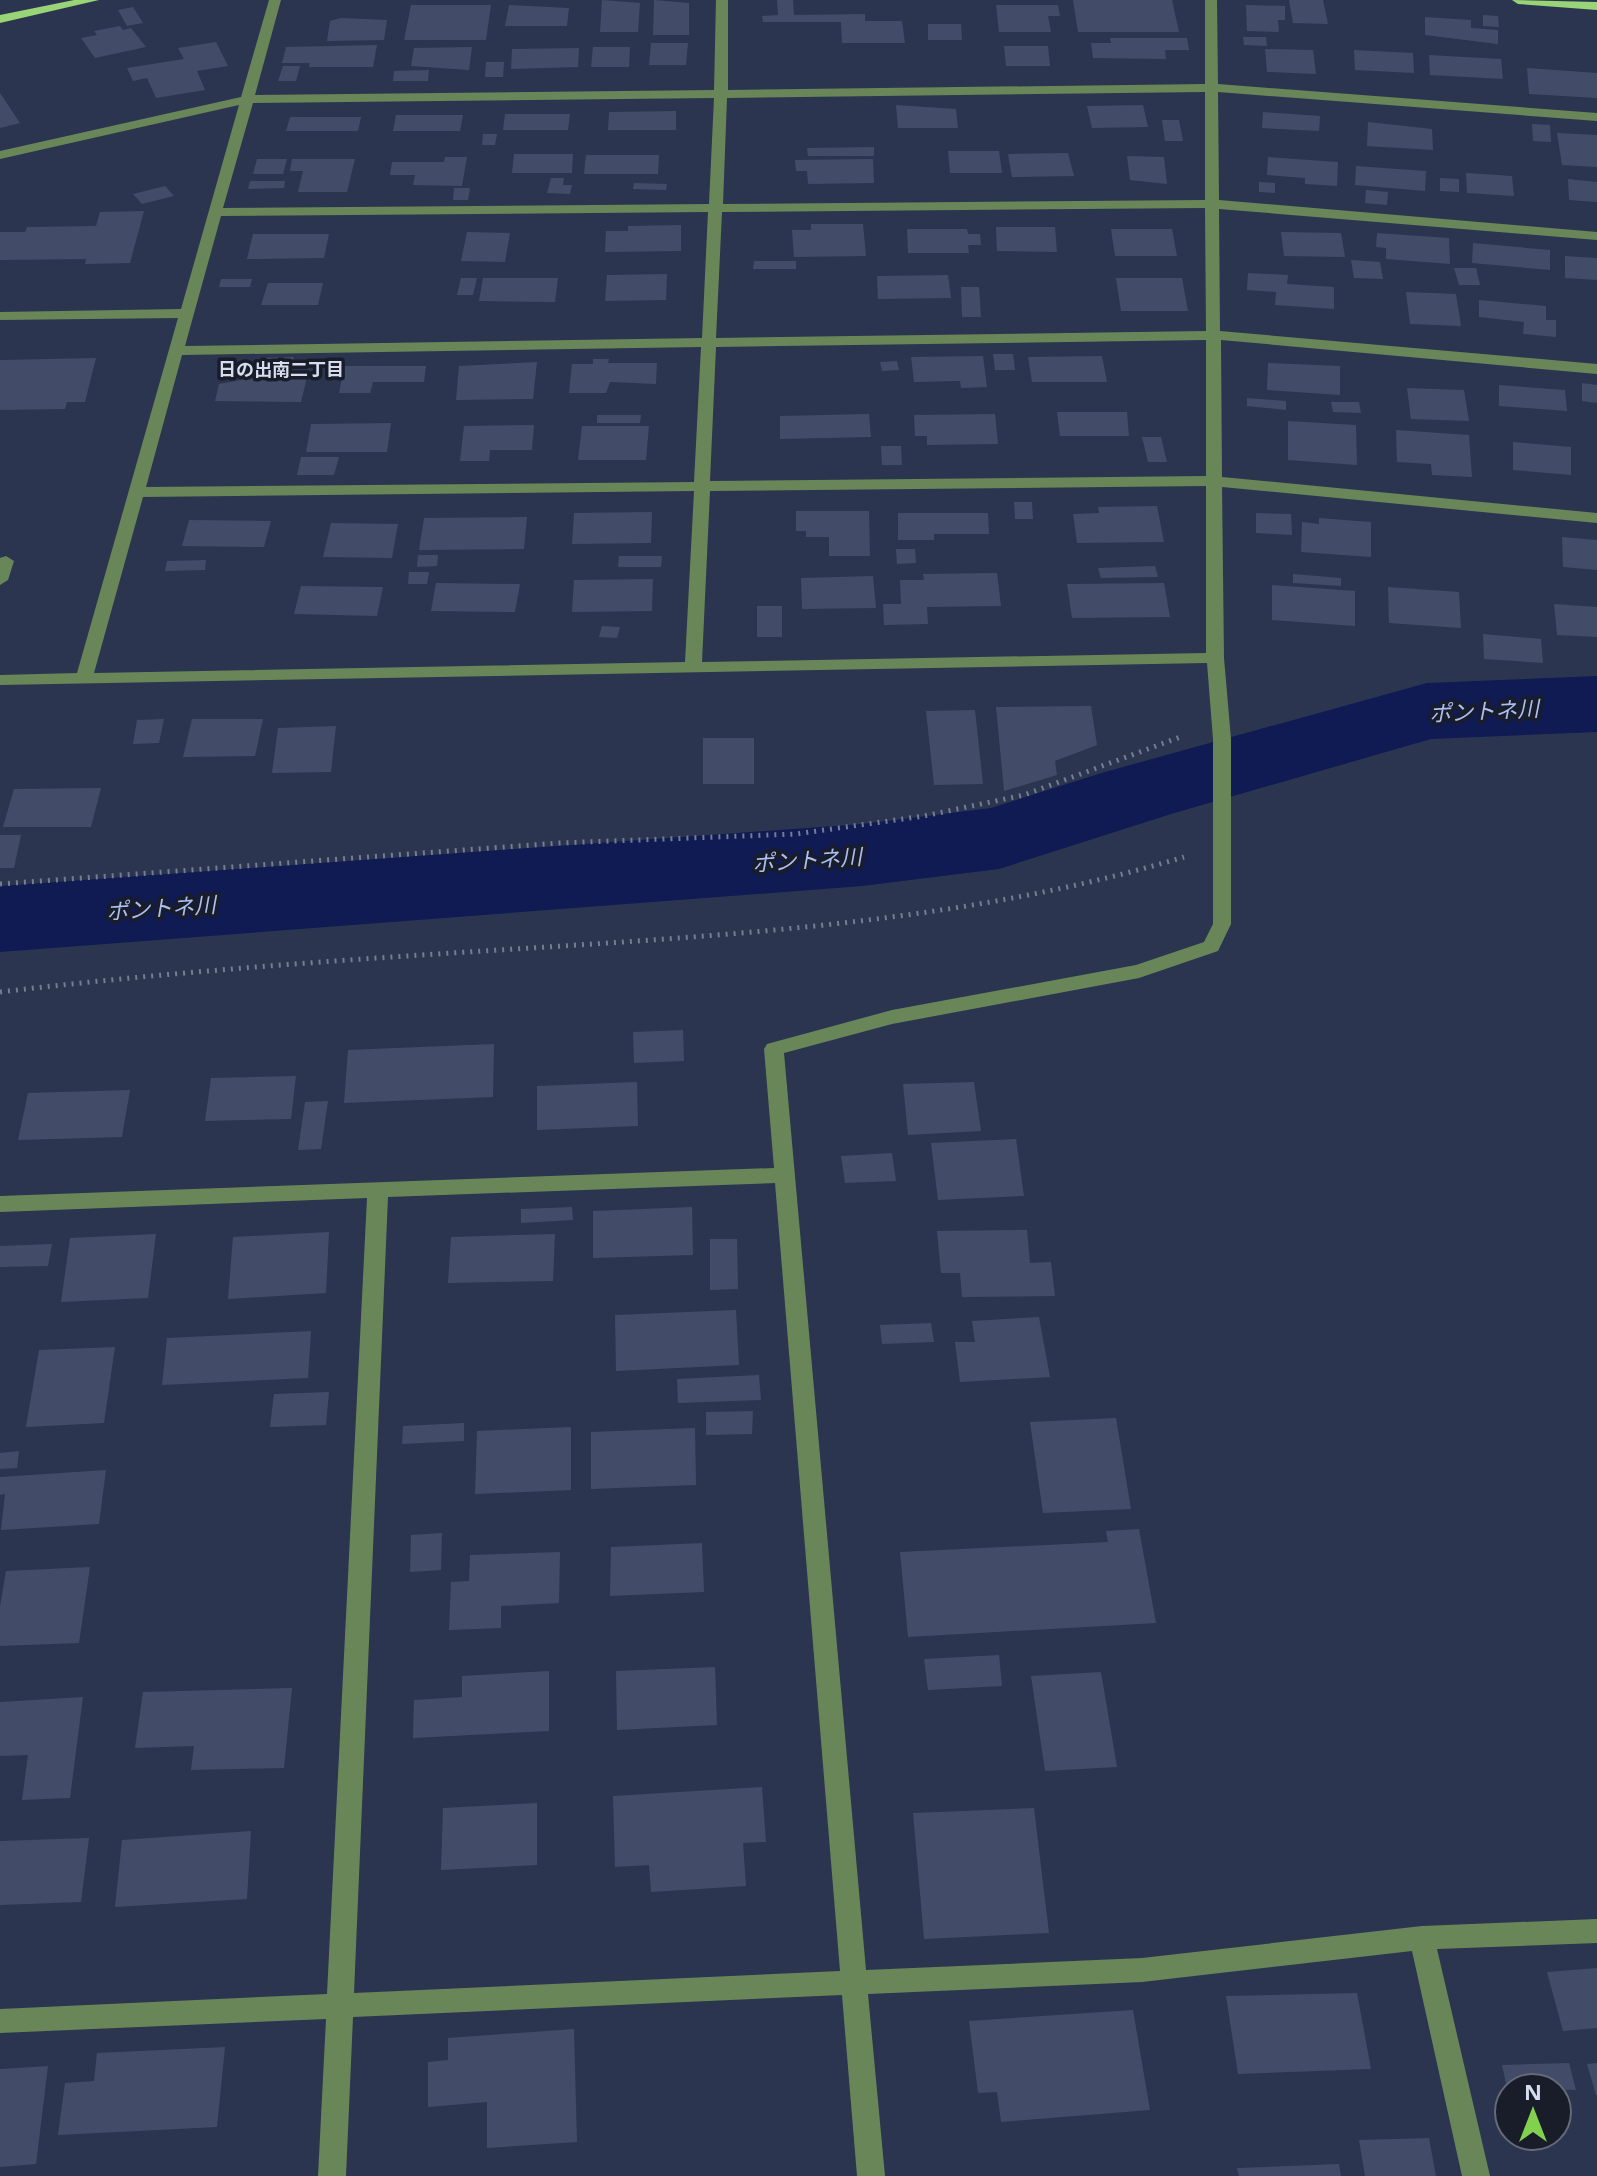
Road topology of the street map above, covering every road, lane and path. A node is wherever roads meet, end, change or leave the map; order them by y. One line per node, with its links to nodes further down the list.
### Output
1 (93, 0): 8 (main road)
2 (275, 0): 11 (street)
3 (722, 0): 10 (street)
4 (1211, 0): 9 (street)
5 (1518, 0): 6 (main road)
6 (1542, 1): 7 (main road)
7 (1597, 6)
8 (0, 19)
9 (1213, 88): 10 (street); 12 (street); 14 (street)
10 (721, 91): 11 (street); 15 (street)
11 (248, 99): 13 (street); 16 (street)
12 (1597, 117)
13 (0, 155)
14 (1213, 204): 15 (street); 17 (street); 20 (street)
15 (715, 208): 16 (street); 21 (street)
16 (216, 212): 18 (street)
17 (1597, 236)
18 (187, 313): 19 (street); 22 (street)
19 (0, 316)
20 (1212, 335): 21 (street); 23 (street); 24 (street)
21 (708, 343): 22 (street); 25 (street)
22 (177, 351): 26 (street)
23 (1597, 369)
24 (1211, 481): 25 (street); 27 (street); 30 (street)
25 (701, 486): 26 (street); 31 (street)
26 (138, 492): 32 (street)
27 (1597, 518)
28 (6, 561): 29 (street)
29 (0, 580)
30 (1215, 658): 31 (street); 34 (street)
31 (693, 669): 32 (street)
32 (84, 678): 33 (street)
33 (0, 680)
34 (1221, 730): 35 (street); 36 (path)
35 (1223, 834): 37 (path); 38 (street)
36 (0, 884)
37 (0, 992)
38 (785, 1175): 39 (street); 43 (street)
39 (378, 1189): 40 (street); 44 (street)
40 (0, 1204)
41 (1597, 1931): 42 (street)
42 (1422, 1938): 43 (street); 48 (street)
43 (854, 1982): 44 (street); 47 (street)
44 (342, 2008): 45 (street); 46 (street)
45 (0, 2021)
46 (332, 2176)
47 (871, 2176)
48 (1476, 2176)

